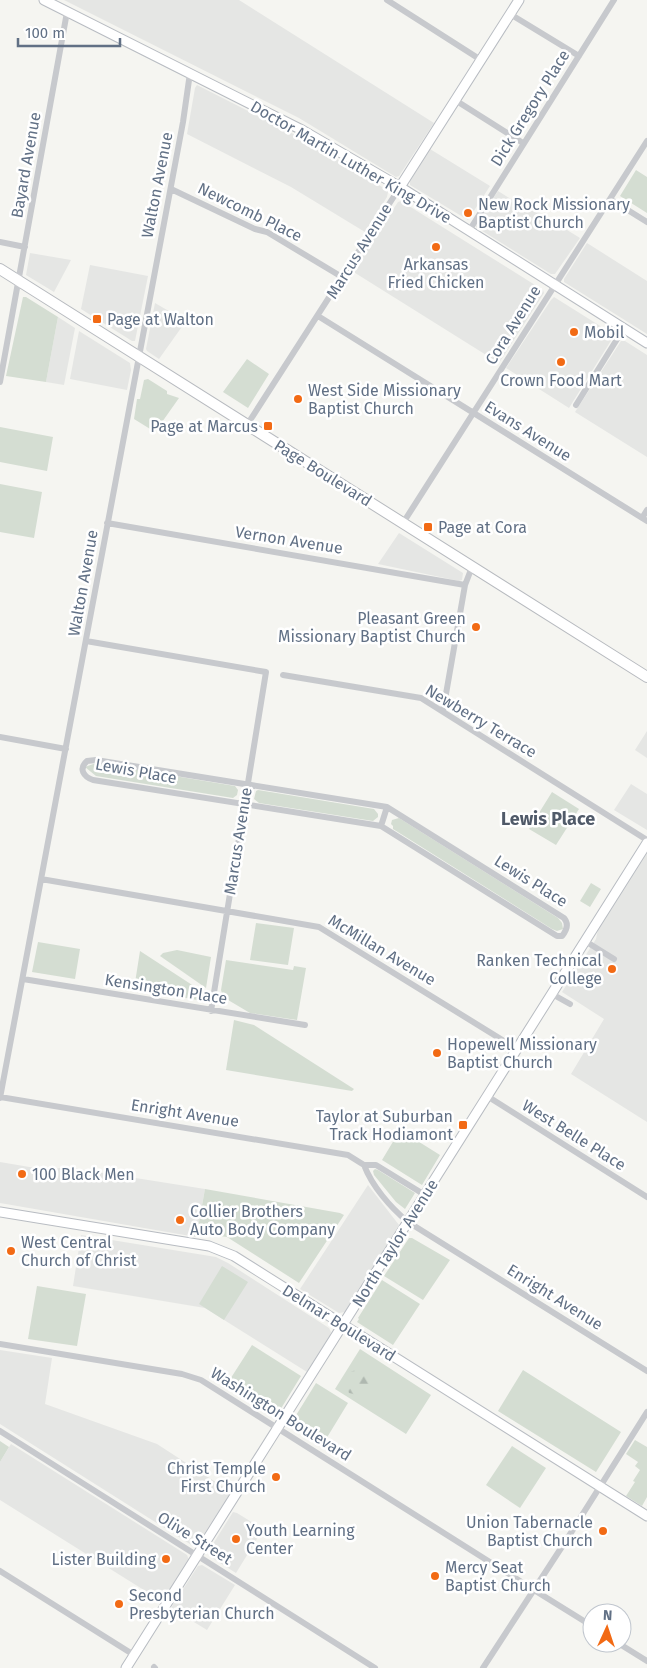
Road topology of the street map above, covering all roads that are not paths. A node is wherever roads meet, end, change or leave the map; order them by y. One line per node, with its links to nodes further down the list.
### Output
1 (44, 0): 5 (main road, Doctor Martin Luther King Drive)
2 (387, 0): 8 (street)
3 (519, 0): 6 (main road, Marcus Avenue)
4 (614, 0): 7 (street, Dick Gregory Place)
5 (67, 12): 9 (main road, Doctor Martin Luther King Drive); 19 (street, Bayard Avenue)
6 (510, 14): 7 (street); 8 (main road, Marcus Avenue)
7 (579, 56): 12 (street, Dick Gregory Place)
8 (481, 60): 10 (main road, Marcus Avenue)
9 (190, 73): 13 (main road, Doctor Martin Luther King Drive); 14 (street, Walton Avenue)
10 (455, 100): 12 (street); 13 (main road, Marcus Avenue)
11 (647, 141): 15 (street, Cora Avenue)
12 (523, 143): 17 (street, Dick Gregory Place)
13 (400, 187): 17 (main road, Doctor Martin Luther King Drive); 21 (street, Marcus Avenue)
14 (171, 189): 21 (street, Newcomb Place); 27 (street, Walton Avenue)
15 (610, 199): 16 (street); 23 (street, Cora Avenue)
16 (647, 222)
17 (469, 230): 23 (main road, Doctor Martin Luther King Drive)
18 (0, 242): 19 (street)
19 (25, 247): 22 (street, Bayard Avenue)
20 (0, 269): 22 (main road, Page Boulevard)
21 (342, 277): 24 (street, Marcus Avenue)
22 (19, 281): 27 (main road, Page Boulevard); 28 (street, Bayard Avenue)
23 (554, 285): 25 (main road, Doctor Martin Luther King Drive); 30 (street, Cora Avenue)
24 (318, 316): 30 (street, Evans Avenue); 31 (street, Marcus Avenue)
25 (624, 328): 26 (main road, Doctor Martin Luther King Drive); 29 (street)
26 (647, 343)
27 (138, 356): 31 (main road, Page Boulevard); 35 (street, Walton Avenue)
28 (0, 382)
29 (576, 405)
30 (474, 414): 33 (street, Evans Avenue); 34 (street, Cora Avenue)
31 (247, 425): 34 (main road, Page Boulevard)
32 (647, 510): 33 (street)
33 (645, 519)
34 (403, 523): 36 (main road, Page Boulevard)
35 (107, 524): 37 (street, Vernon Avenue); 38 (street, Walton Avenue)
36 (472, 567): 37 (street); 40 (main road, Page Boulevard)
37 (465, 585): 41 (street)
38 (86, 641): 43 (street, Walton Avenue); 44 (street, Marcus Avenue)
39 (283, 675): 41 (street, Newberry Terrace)
40 (647, 677)
41 (443, 711): 48 (street, Newberry Terrace)
42 (0, 738): 43 (street)
43 (66, 749): 49 (street, Walton Avenue)
44 (248, 785): 45 (street, Marcus Avenue); 45 (street, Lewis Place); 46 (street, Lewis Place)
45 (245, 803): 47 (street, Lewis Place); 50 (street, Marcus Avenue)
46 (387, 807): 47 (street); 47 (street, Lewis Place)
47 (381, 826)
48 (647, 841): 51 (main road, North Taylor Avenue)
49 (41, 879): 50 (street, McMillan Avenue); 53 (street, Walton Avenue)
50 (227, 910): 56 (street, Marcus Avenue); 58 (street, McMillan Avenue)
51 (585, 941): 52 (street); 54 (main road, North Taylor Avenue)
52 (614, 959)
53 (23, 979): 56 (street, Kensington Place); 60 (street, Walton Avenue)
54 (552, 994): 55 (street); 58 (main road, North Taylor Avenue)
55 (570, 1004)
56 (211, 1010): 57 (street, Kensington Place)
57 (305, 1025)
58 (517, 1049): 59 (main road, North Taylor Avenue)
59 (487, 1096): 62 (main road, North Taylor Avenue); 63 (street, West Belle Place)
60 (0, 1097): 61 (street, Enright Avenue)
61 (364, 1165): 62 (street, Enright Avenue); 65 (street, Enright Avenue)
62 (425, 1195): 65 (main road, North Taylor Avenue)
63 (647, 1197)
64 (0, 1212): 66 (main road, Delmar Boulevard)
65 (408, 1222): 66 (main road, North Taylor Avenue); 68 (street, Enright Avenue)
66 (342, 1326): 70 (main road, North Taylor Avenue); 72 (main road, Delmar Boulevard)
67 (0, 1344): 70 (street, Washington Boulevard)
68 (647, 1371)
69 (647, 1412): 72 (street)
70 (278, 1428): 74 (main road, North Taylor Avenue); 76 (street, Washington Boulevard)
71 (0, 1431): 74 (street, Olive Street)
72 (600, 1487): 73 (main road, Delmar Boulevard); 77 (street)
73 (647, 1516)
74 (197, 1556): 80 (main road, North Taylor Avenue); 83 (street, Olive Street)
75 (0, 1571): 80 (street)
76 (520, 1581)
77 (534, 1590): 78 (street); 84 (street)
78 (582, 1620)
79 (632, 1652): 81 (street)
80 (134, 1655): 82 (main road, North Taylor Avenue)
81 (647, 1661)
82 (126, 1668)
83 (375, 1668)
84 (483, 1668)

